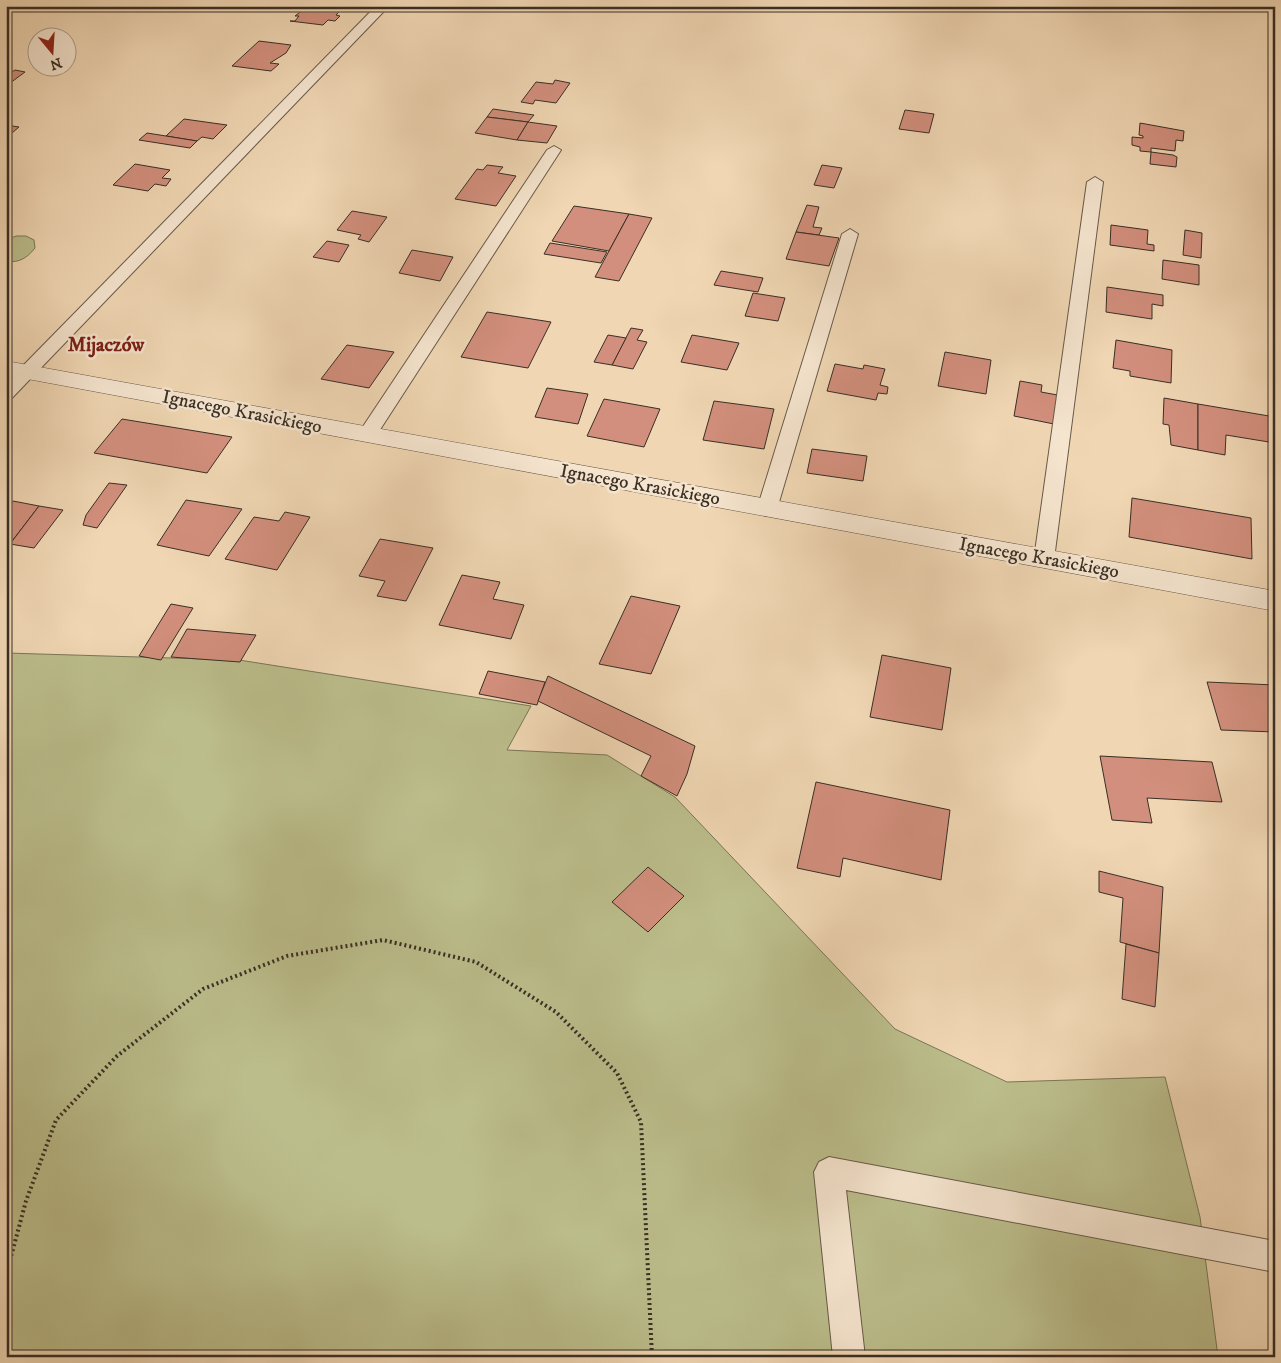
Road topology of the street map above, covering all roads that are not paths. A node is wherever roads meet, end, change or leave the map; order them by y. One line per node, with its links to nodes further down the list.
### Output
1 (383, 6): 5 (lane)
2 (554, 150): 7 (lane)
3 (1095, 182): 9 (lane)
4 (850, 234): 8 (lane)
5 (17, 370): 6 (lane); 7 (street, Ignacego Krasickiego)
6 (6, 394)
7 (367, 435): 8 (street, Ignacego Krasickiego)
8 (767, 508): 9 (street, Ignacego Krasickiego)
9 (1044, 559): 10 (street, Ignacego Krasickiego)
10 (1275, 602)
11 (1275, 1257): 12 (lane)
12 (849, 1357)

